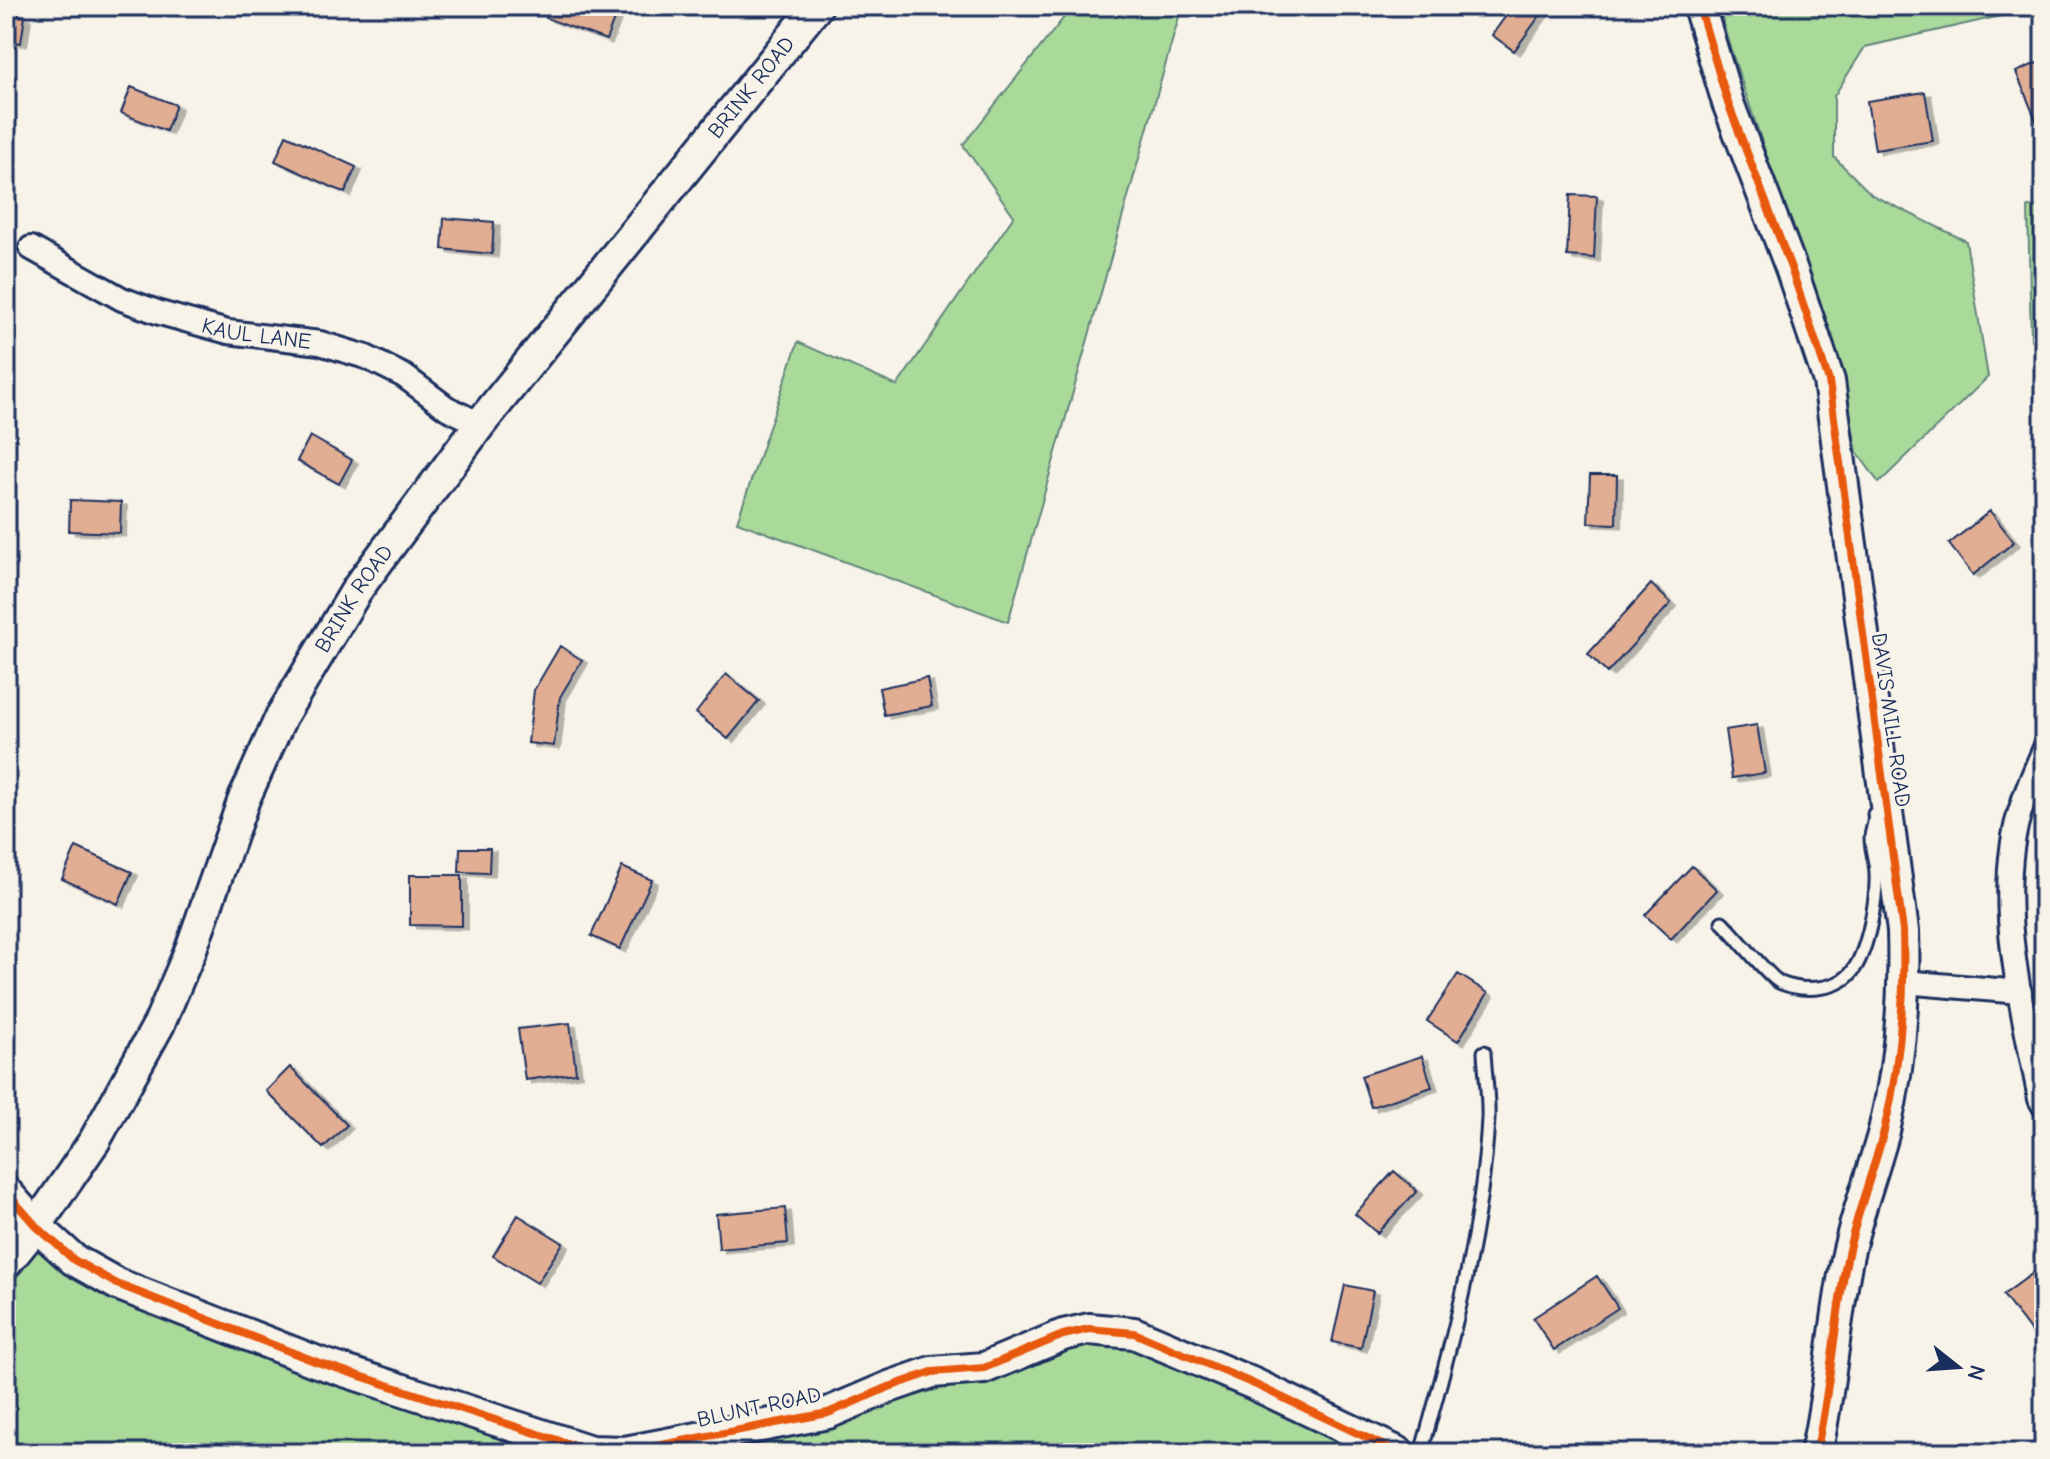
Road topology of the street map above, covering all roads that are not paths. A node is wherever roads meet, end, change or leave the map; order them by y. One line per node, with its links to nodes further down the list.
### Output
1 (817, 6): 4 (street, BRINK ROAD)
2 (1699, 6): 6 (street, DAVIS MILL ROAD)
3 (31, 248): 4 (street, KAUL LANE)
4 (480, 424): 13 (street, BRINK ROAD)
5 (2044, 750): 9 (street)
6 (1885, 811): 7 (lane); 8 (street, DAVIS MILL ROAD)
7 (1722, 922)
8 (1904, 982): 9 (street); 17 (street, DAVIS MILL ROAD)
9 (2020, 992): 11 (street)
10 (1484, 1052): 16 (lane)
11 (2044, 1106)
12 (6, 1192): 13 (street, BLUNT ROAD)
13 (36, 1226): 14 (street, BRINK ROAD); 15 (street, BLUNT ROAD)
14 (6, 1263)
15 (1399, 1453)
16 (1421, 1453)
17 (1816, 1453)

